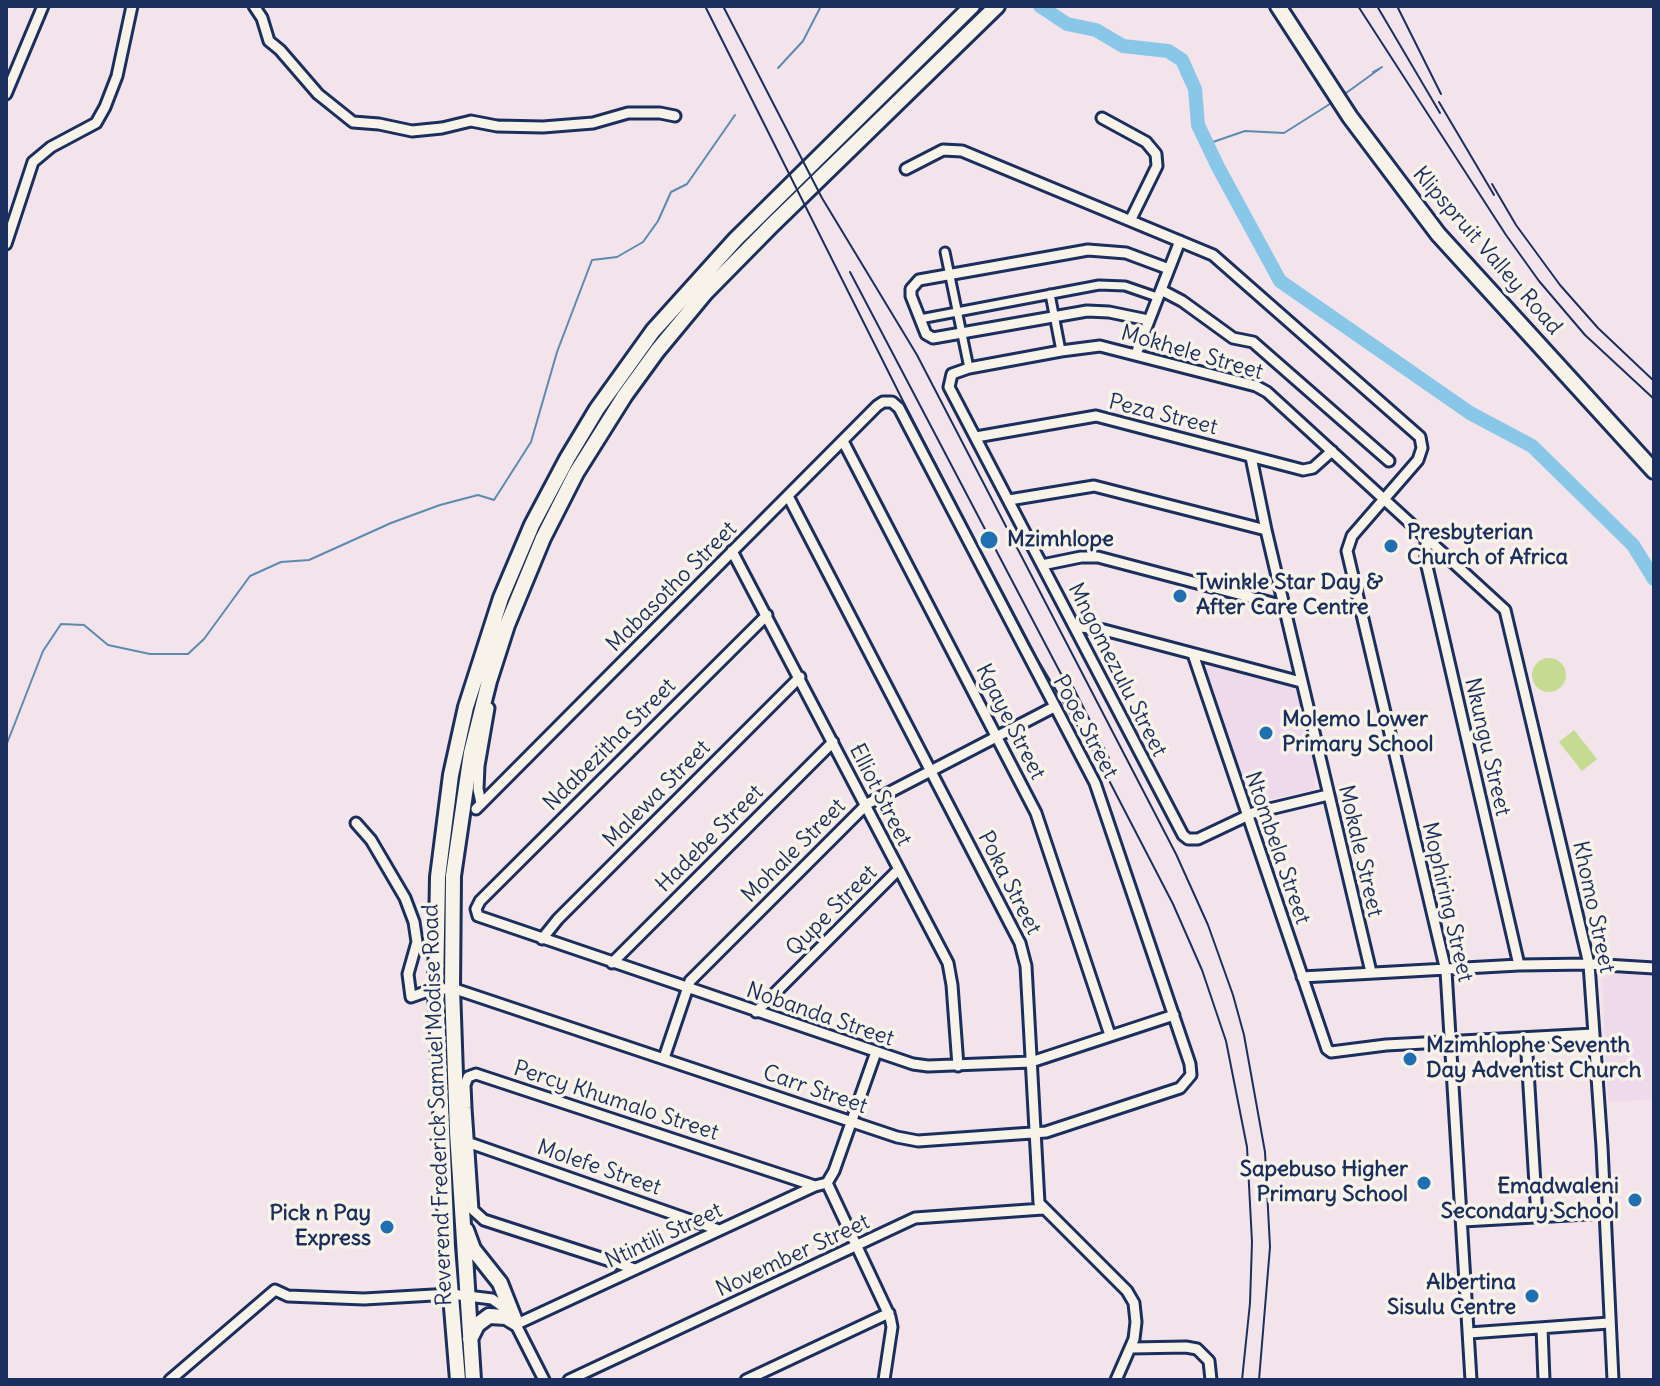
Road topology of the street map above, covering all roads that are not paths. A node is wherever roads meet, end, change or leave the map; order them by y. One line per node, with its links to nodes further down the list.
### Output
1 (43, 6): 9 (street)
2 (132, 6): 16 (street)
3 (254, 6): 11 (street)
4 (972, 6): 73 (main road, Reverend Frederick Samuel Modise Road)
5 (997, 6): 51 (main road, Reverend Frederick Samuel Modise Road)
6 (1278, 6): 8 (main road, Klipspruit Valley Road)
7 (1287, 6): 8 (main road, Klipspruit Valley Road)
8 (1327, 76): 10 (main road, Klipspruit Valley Road)
9 (6, 94)
10 (1354, 114): 36 (main road, Klipspruit Valley Road); 38 (main road, Klipspruit Valley Road)
11 (675, 116)
12 (1102, 118): 14 (street)
13 (906, 169): 14 (street, Mophiring Street)
14 (1131, 219): 15 (street, Mophiring Street)
15 (1180, 241): 18 (street); 40 (street, Mophiring Street)
16 (6, 244)
17 (945, 252): 19 (street)
18 (1169, 269): 19 (street); 21 (street)
19 (949, 275): 22 (street); 24 (street)
20 (1050, 294): 21 (street); 22 (street); 23 (street)
21 (1159, 294): 25 (street); 37 (street)
22 (957, 312): 24 (street); 26 (street)
23 (1055, 317): 25 (street); 26 (street); 27 (street)
24 (920, 319): 26 (street)
25 (1148, 320): 28 (street)
26 (962, 334): 29 (street)
27 (1061, 351): 28 (street, Mokhele Street); 29 (street, Mokhele Street)
28 (1136, 354): 34 (street, Mokhele Street)
29 (969, 368): 30 (street, Mokhele Street)
30 (952, 374): 32 (street, Mngomezulu Street)
31 (897, 406): 33 (street, Mabasotho Street); 53 (street, Pooe Street)
32 (976, 437): 35 (street, Peza Street); 41 (street, Mngomezulu Street)
33 (843, 441): 39 (street, Mabasotho Street); 54 (street, Kgaye Street)
34 (1332, 451): 35 (street, Peza Street); 40 (street, Mokhele Street)
35 (1251, 457): 42 (street, Mokale Street)
36 (1654, 459)
37 (1389, 461)
38 (1654, 471)
39 (788, 496): 44 (street, Mabasotho Street); 56 (street, Poka Street)
40 (1385, 499): 43 (street, Khomo Street); 68 (street, Mophiring Street)
41 (1009, 500): 42 (street); 45 (street, Mngomezulu Street)
42 (1266, 530): 46 (street, Mokale Street)
43 (1426, 536): 65 (street, Khomo Street); 66 (street, Nkungu Street)
44 (732, 551): 47 (street, Elliot Street); 51 (street, Mabasotho Street)
45 (1042, 565): 46 (street); 48 (street, Mngomezulu Street)
46 (1284, 606): 52 (street, Mokale Street)
47 (767, 615): 50 (street, Elliot Street); 62 (street, Ndabezitha Street)
48 (1074, 626): 49 (street); 59 (street, Mngomezulu Street)
49 (1193, 654): 52 (street); 59 (street, Ntombela Street)
50 (800, 677): 55 (street, Elliot Street); 63 (street, Malewa Street)
51 (489, 681): 71 (main road, Reverend Frederick Samuel Modise Road)
52 (1301, 682): 57 (street, Mokale Street)
53 (1054, 707): 54 (street, Mohale Street); 75 (street, Pooe Street)
54 (997, 737): 56 (street, Mohale Street); 77 (street, Kgaye Street)
55 (833, 742): 58 (street, Elliot Street); 64 (street, Hadebe Street)
56 (930, 770): 58 (street, Mohale Street); 82 (street, Poka Street)
57 (1328, 795): 59 (street); 69 (street, Mokale Street)
58 (867, 804): 61 (street, Elliot Street); 72 (street, Mohale Street)
59 (1246, 816): 70 (street, Ntombela Street)
60 (356, 823): 73 (street, Carr Street)
61 (898, 870): 74 (street, Qupe Street); 83 (street, Elliot Street)
62 (480, 901): 63 (street, Nobanda Street)
63 (542, 939): 64 (street, Nobanda Street)
64 (612, 963): 72 (street, Nobanda Street)
65 (1589, 964): 66 (street); 67 (street); 76 (street, Khomo Street)
66 (1519, 965): 68 (street)
67 (1654, 968)
68 (1446, 971): 69 (street); 79 (street, Mophiring Street)
69 (1371, 972): 70 (street)
70 (1302, 977): 79 (street, Ntombela Street)
71 (452, 988): 73 (street, Carr Street); 81 (street, Carr Street); 91 (main road, Reverend Frederick Samuel Modise Road)
72 (687, 988): 74 (street, Nobanda Street); 81 (street, Mohale Street)
73 (436, 989): 98 (main road, Reverend Frederick Samuel Modise Road)
74 (756, 1012): 80 (street, Nobanda Street)
75 (1174, 1015): 77 (street, Nobanda Street); 84 (street, Pooe Street)
76 (1594, 1034): 78 (street); 92 (street, Khomo Street)
77 (1110, 1035): 82 (street, Nobanda Street)
78 (1526, 1038): 79 (street); 93 (street)
79 (1452, 1041): 94 (street, Mophiring Street)
80 (876, 1052): 83 (street, Nobanda Street); 85 (street)
81 (664, 1058): 85 (street, Carr Street)
82 (1031, 1062): 83 (street, Nobanda Street); 86 (street, Poka Street)
83 (958, 1066)
84 (1187, 1082): 86 (street, Carr Street)
85 (852, 1122): 86 (street, Carr Street); 88 (street)
86 (1035, 1135): 90 (street, Poka Street)
87 (467, 1142): 89 (street, Percy Khumalo Street); 95 (street, Molefe Street); 97 (street)
88 (827, 1183): 89 (street, Ntintili Street); 96 (street)
89 (815, 1186): 95 (street, Ntintili Street)
90 (1043, 1209): 96 (street, November Street); 105 (street)
91 (460, 1211): 98 (main road, Reverend Frederick Samuel Modise Road); 100 (main road)
92 (1605, 1213): 93 (street); 101 (street, Khomo Street)
93 (1537, 1217): 94 (street)
94 (1463, 1221): 103 (street, Mophiring Street)
95 (719, 1230): 97 (street, Ntintili Street)
96 (858, 1246): 99 (street); 110 (street, November Street)
97 (635, 1269): 100 (street, Ntintili Street)
98 (458, 1294): 100 (street); 104 (main road, Reverend Frederick Samuel Modise Road); 106 (street); 107 (main road, Reverend Frederick Samuel Modise Road)
99 (889, 1313): 111 (street); 112 (street)
100 (516, 1323): 104 (main road); 109 (street)
101 (1609, 1323): 102 (street); 117 (street, Khomo Street)
102 (1542, 1328): 103 (street); 116 (street)
103 (1469, 1333): 115 (street, Mophiring Street)
104 (470, 1340): 108 (main road, Reverend Frederick Samuel Modise Road)
105 (1131, 1348): 113 (street); 114 (street)
106 (170, 1380)
107 (458, 1380)
108 (473, 1380)
109 (544, 1380)
110 (569, 1380)
111 (746, 1380)
112 (884, 1380)
113 (1116, 1380)
114 (1211, 1380)
115 (1471, 1380)
116 (1544, 1380)
117 (1613, 1380)

